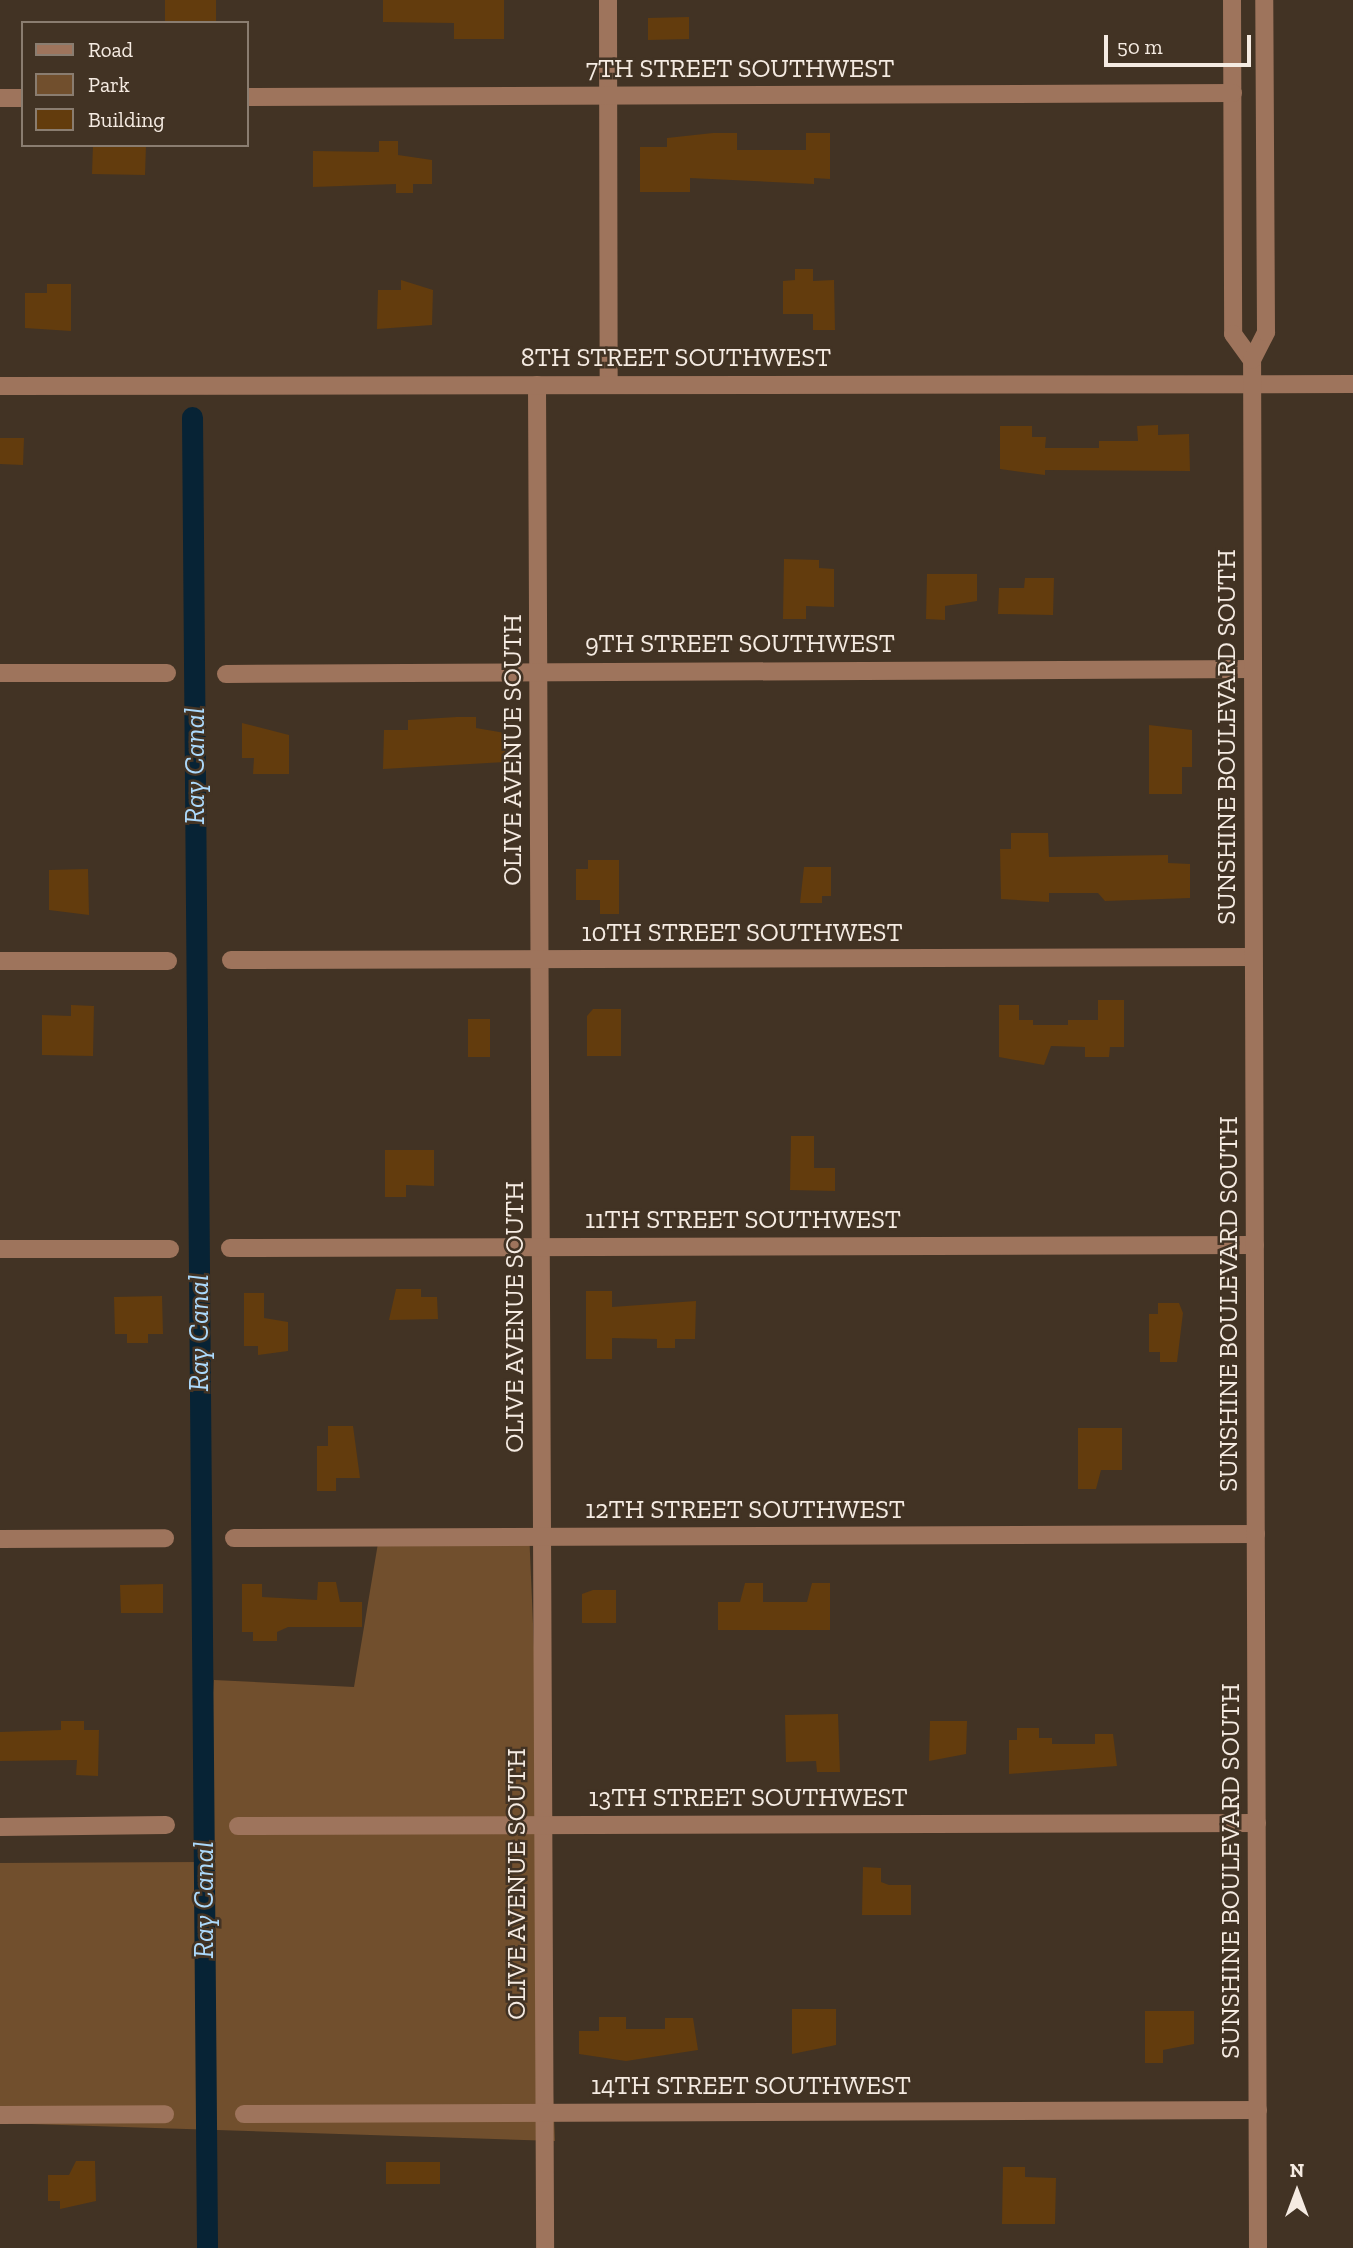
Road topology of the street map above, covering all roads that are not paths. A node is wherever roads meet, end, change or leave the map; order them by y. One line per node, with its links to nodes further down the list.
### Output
1 (608, 0): 5 (street)
2 (1232, 0): 4 (street)
3 (1264, 0): 9 (street, SUNSHINE BOULEVARD SOUTH)
4 (1233, 93): 5 (street, 7TH STREET SOUTHWEST); 9 (street)
5 (608, 96): 6 (street, 7TH STREET SOUTHWEST); 11 (street)
6 (248, 97)
7 (0, 98): 8 (street)
8 (21, 98)
9 (1252, 360): 10 (street, SUNSHINE BOULEVARD SOUTH)
10 (1252, 383): 11 (street, 8TH STREET SOUTHWEST); 12 (street, 8TH STREET SOUTHWEST); 15 (street, SUNSHINE BOULEVARD SOUTH)
11 (609, 384): 13 (street, 8TH STREET SOUTHWEST)
12 (1351, 384)
13 (537, 385): 14 (street, 8TH STREET SOUTHWEST); 16 (street, OLIVE AVENUE SOUTH)
14 (0, 386)
15 (1253, 669): 16 (street, 9TH STREET SOUTHWEST); 20 (street, SUNSHINE BOULEVARD SOUTH)
16 (539, 671): 19 (street, 9TH STREET SOUTHWEST); 22 (street, OLIVE AVENUE SOUTH)
17 (0, 673): 18 (street)
18 (167, 673)
19 (226, 674)
20 (1253, 957): 22 (street, 10TH STREET SOUTHWEST); 25 (street, SUNSHINE BOULEVARD SOUTH)
21 (231, 960): 22 (street, 10TH STREET SOUTHWEST)
22 (540, 960): 26 (street, OLIVE AVENUE SOUTH)
23 (0, 961): 24 (street)
24 (168, 961)
25 (1255, 1245): 26 (street, 11TH STREET SOUTHWEST); 30 (street, SUNSHINE BOULEVARD SOUTH)
26 (541, 1247): 27 (street, 11TH STREET SOUTHWEST); 31 (street, OLIVE AVENUE SOUTH)
27 (230, 1248)
28 (0, 1249): 29 (street)
29 (170, 1249)
30 (1256, 1534): 31 (street, 12TH STREET SOUTHWEST); 35 (street, SUNSHINE BOULEVARD SOUTH)
31 (543, 1537): 33 (street, 12TH STREET SOUTHWEST); 37 (street, OLIVE AVENUE SOUTH)
32 (165, 1538): 34 (street)
33 (234, 1538)
34 (0, 1539)
35 (1258, 1823): 37 (street, 13TH STREET SOUTHWEST); 40 (street, SUNSHINE BOULEVARD SOUTH)
36 (166, 1825): 39 (street)
37 (543, 1825): 38 (street, 13TH STREET SOUTHWEST); 42 (street, OLIVE AVENUE SOUTH)
38 (238, 1826)
39 (0, 1827)
40 (1258, 2110): 42 (street, 14TH STREET SOUTHWEST); 46 (street, SUNSHINE BOULEVARD SOUTH)
41 (244, 2113): 42 (street, 14TH STREET SOUTHWEST)
42 (544, 2113): 45 (street, OLIVE AVENUE SOUTH)
43 (165, 2114): 44 (street)
44 (0, 2115)
45 (545, 2248)
46 (1258, 2248)

